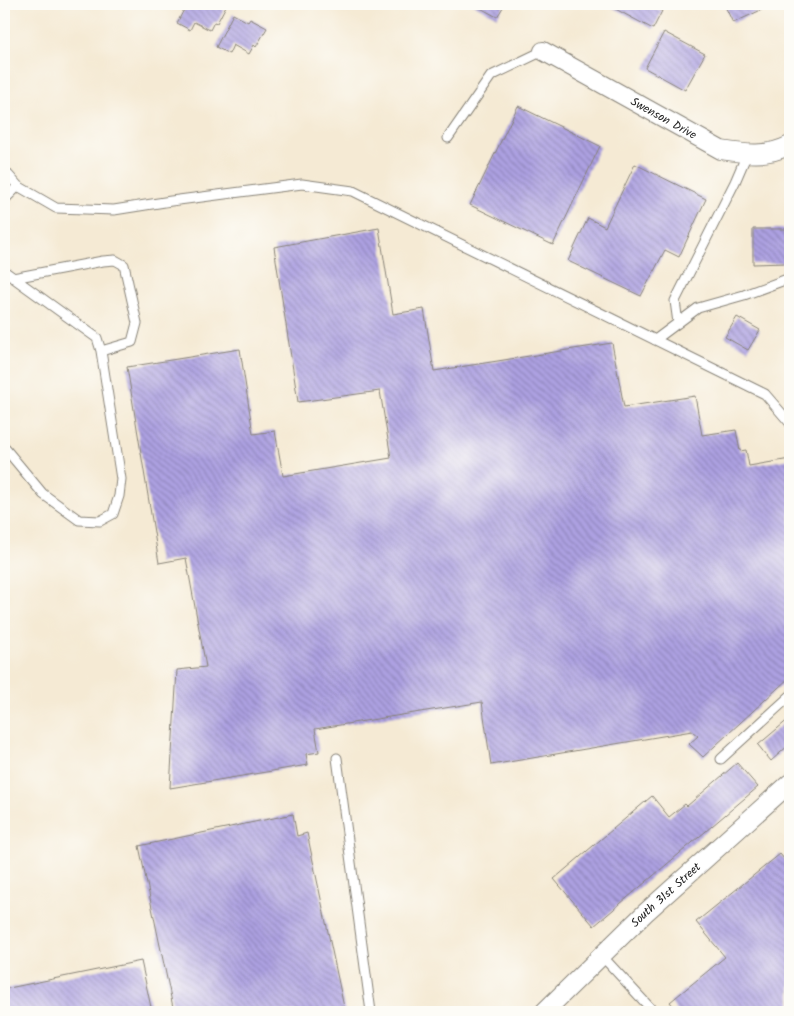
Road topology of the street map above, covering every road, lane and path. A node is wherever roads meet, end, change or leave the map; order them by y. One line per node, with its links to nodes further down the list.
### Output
1 (544, 52): 2 (lane); 4 (street, Swenson Drive)
2 (448, 138)
3 (790, 145): 4 (street, Swenson Drive)
4 (747, 154): 11 (lane)
5 (4, 170): 6 (lane)
6 (18, 186): 7 (lane); 12 (lane)
7 (4, 200)
8 (4, 271): 9 (lane)
9 (13, 278): 13 (lane); 13 (lane)
10 (790, 278): 11 (lane)
11 (678, 323): 12 (lane)
12 (656, 340): 14 (lane)
13 (101, 351): 15 (lane)
14 (790, 423)
15 (4, 447)
16 (790, 696): 18 (lane)
17 (337, 758): 21 (lane)
18 (721, 760)
19 (790, 782): 20 (street, South 31st Street)
20 (602, 956): 22 (street, South 31st Street); 23 (lane)
21 (371, 1012)
22 (544, 1012)
23 (654, 1012)

